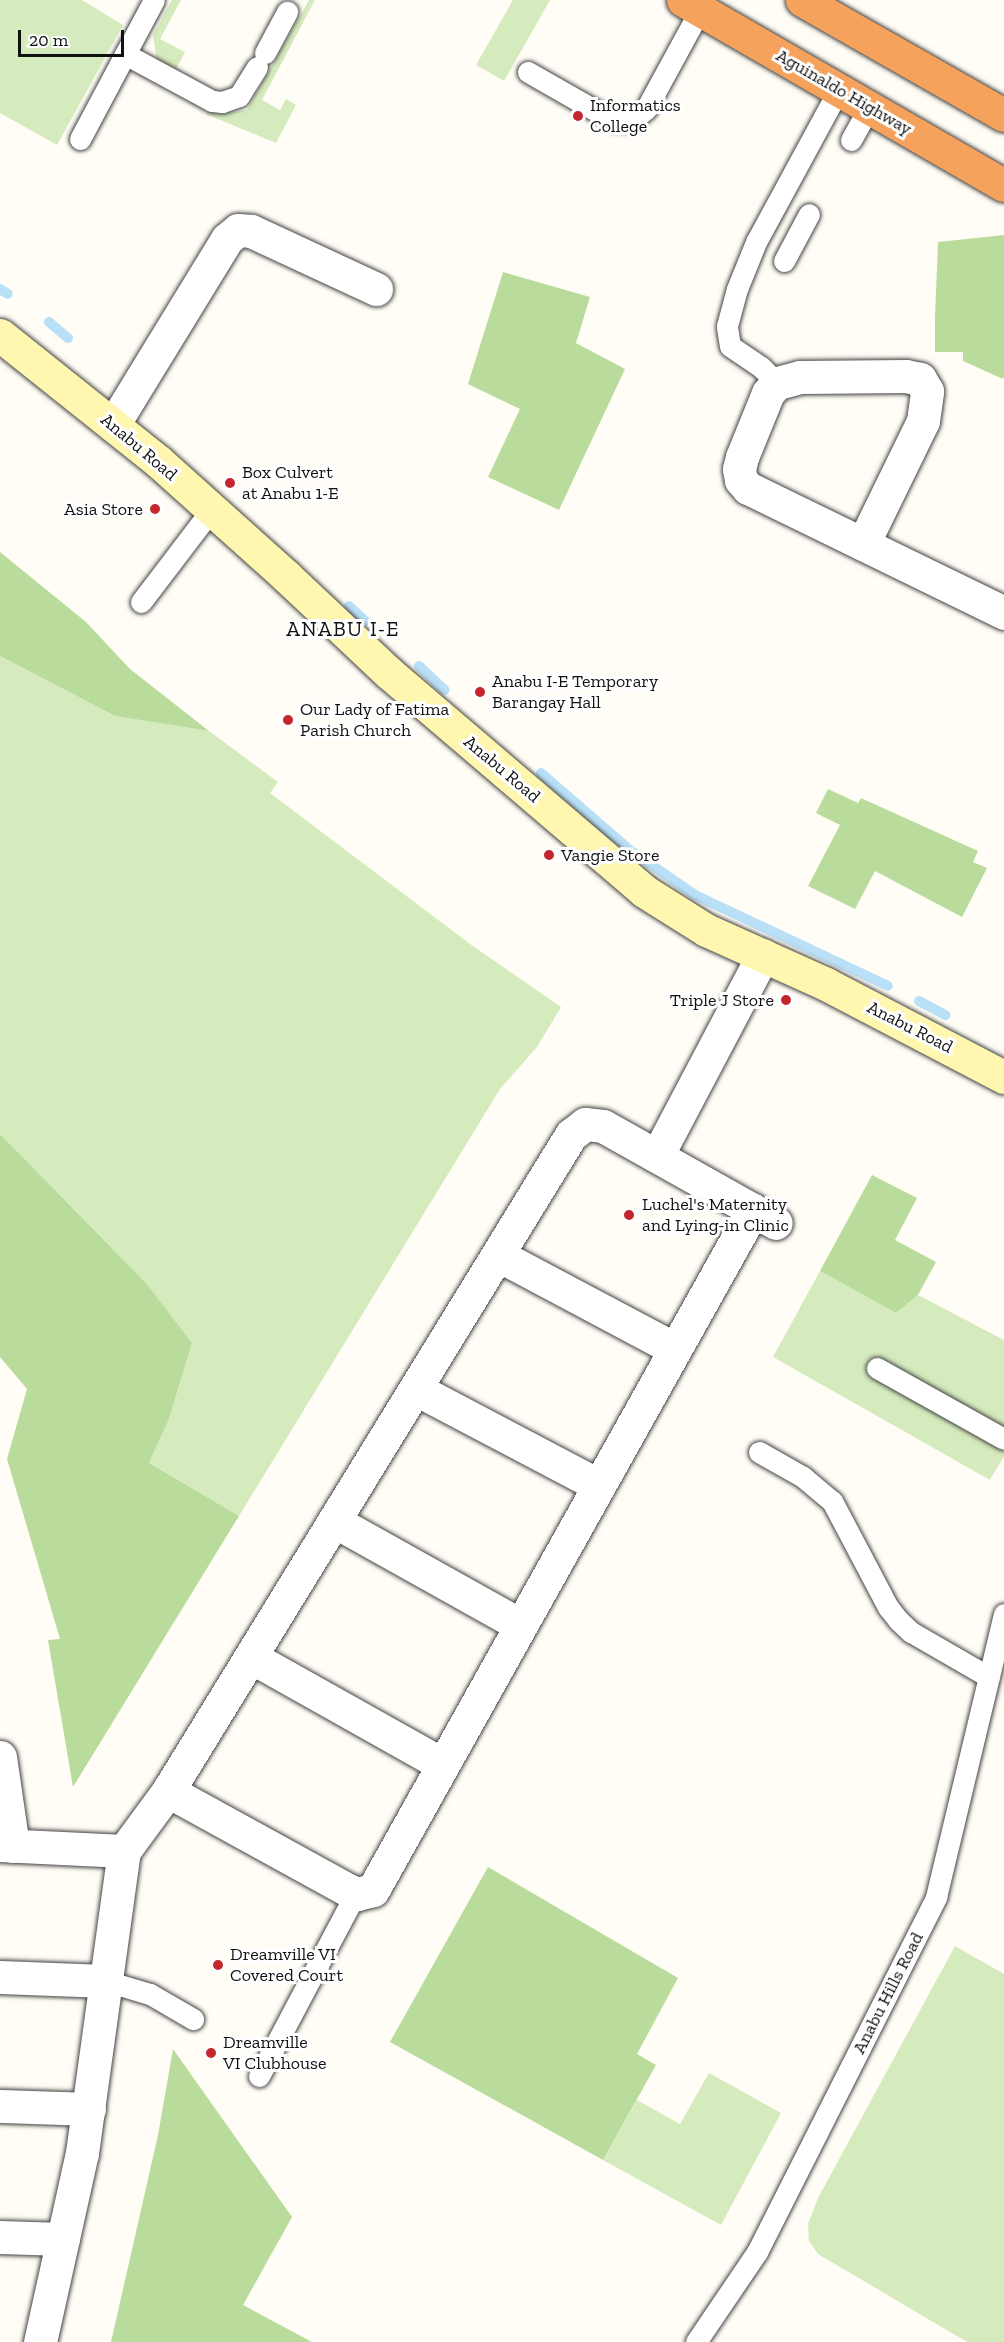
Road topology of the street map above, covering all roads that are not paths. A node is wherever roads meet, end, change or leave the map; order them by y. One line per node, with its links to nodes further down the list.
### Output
1 (154, 0): 5 (lane)
2 (802, 0): 9 (highway)
3 (692, 5): 6 (lane); 7 (highway, Aguinaldo Highway)
4 (287, 12): 5 (lane)
5 (125, 54): 10 (lane)
6 (528, 72)
7 (839, 89): 8 (highway, Aguinaldo Highway); 17 (lane)
8 (869, 107): 11 (lane); 12 (highway, Aguinaldo Highway)
9 (1004, 115)
10 (80, 139)
11 (850, 140)
12 (1004, 185)
13 (809, 214): 14 (lane)
14 (784, 261)
15 (376, 289): 18 (street)
16 (0, 334): 18 (street, Anabu Road)
17 (777, 383): 20 (street); 20 (street)
18 (113, 425): 19 (street, Anabu Road)
19 (211, 510): 21 (lane); 23 (street, Anabu Road)
20 (863, 544): 22 (street)
21 (141, 602)
22 (1004, 613)
23 (763, 955): 24 (street, Anabu Road); 25 (street)
24 (1004, 1077)
25 (657, 1156): 26 (street); 27 (street)
26 (498, 1255): 27 (street); 29 (street)
27 (675, 1349): 32 (street)
28 (877, 1368): 30 (lane)
29 (416, 1389): 32 (street); 33 (street)
30 (1004, 1439)
31 (759, 1452): 37 (lane)
32 (598, 1485): 35 (street)
33 (334, 1521): 35 (street); 36 (street)
34 (1004, 1614): 37 (lane, Anabu Hills Road)
35 (520, 1625): 39 (street)
36 (251, 1657): 39 (street); 40 (street)
37 (989, 1677): 53 (lane, Anabu Hills Road)
38 (0, 1757): 41 (street)
39 (442, 1764): 43 (street)
40 (168, 1791): 42 (street); 43 (street)
41 (6, 1845): 42 (street)
42 (124, 1851): 45 (street)
43 (356, 1893): 47 (lane)
44 (0, 1977): 45 (street)
45 (106, 1981): 46 (lane); 49 (street)
46 (193, 2019)
47 (259, 2076)
48 (0, 2106): 49 (street)
49 (88, 2109): 51 (street)
50 (0, 2237): 51 (street)
51 (63, 2239): 52 (street)
52 (40, 2342)
53 (696, 2342)

